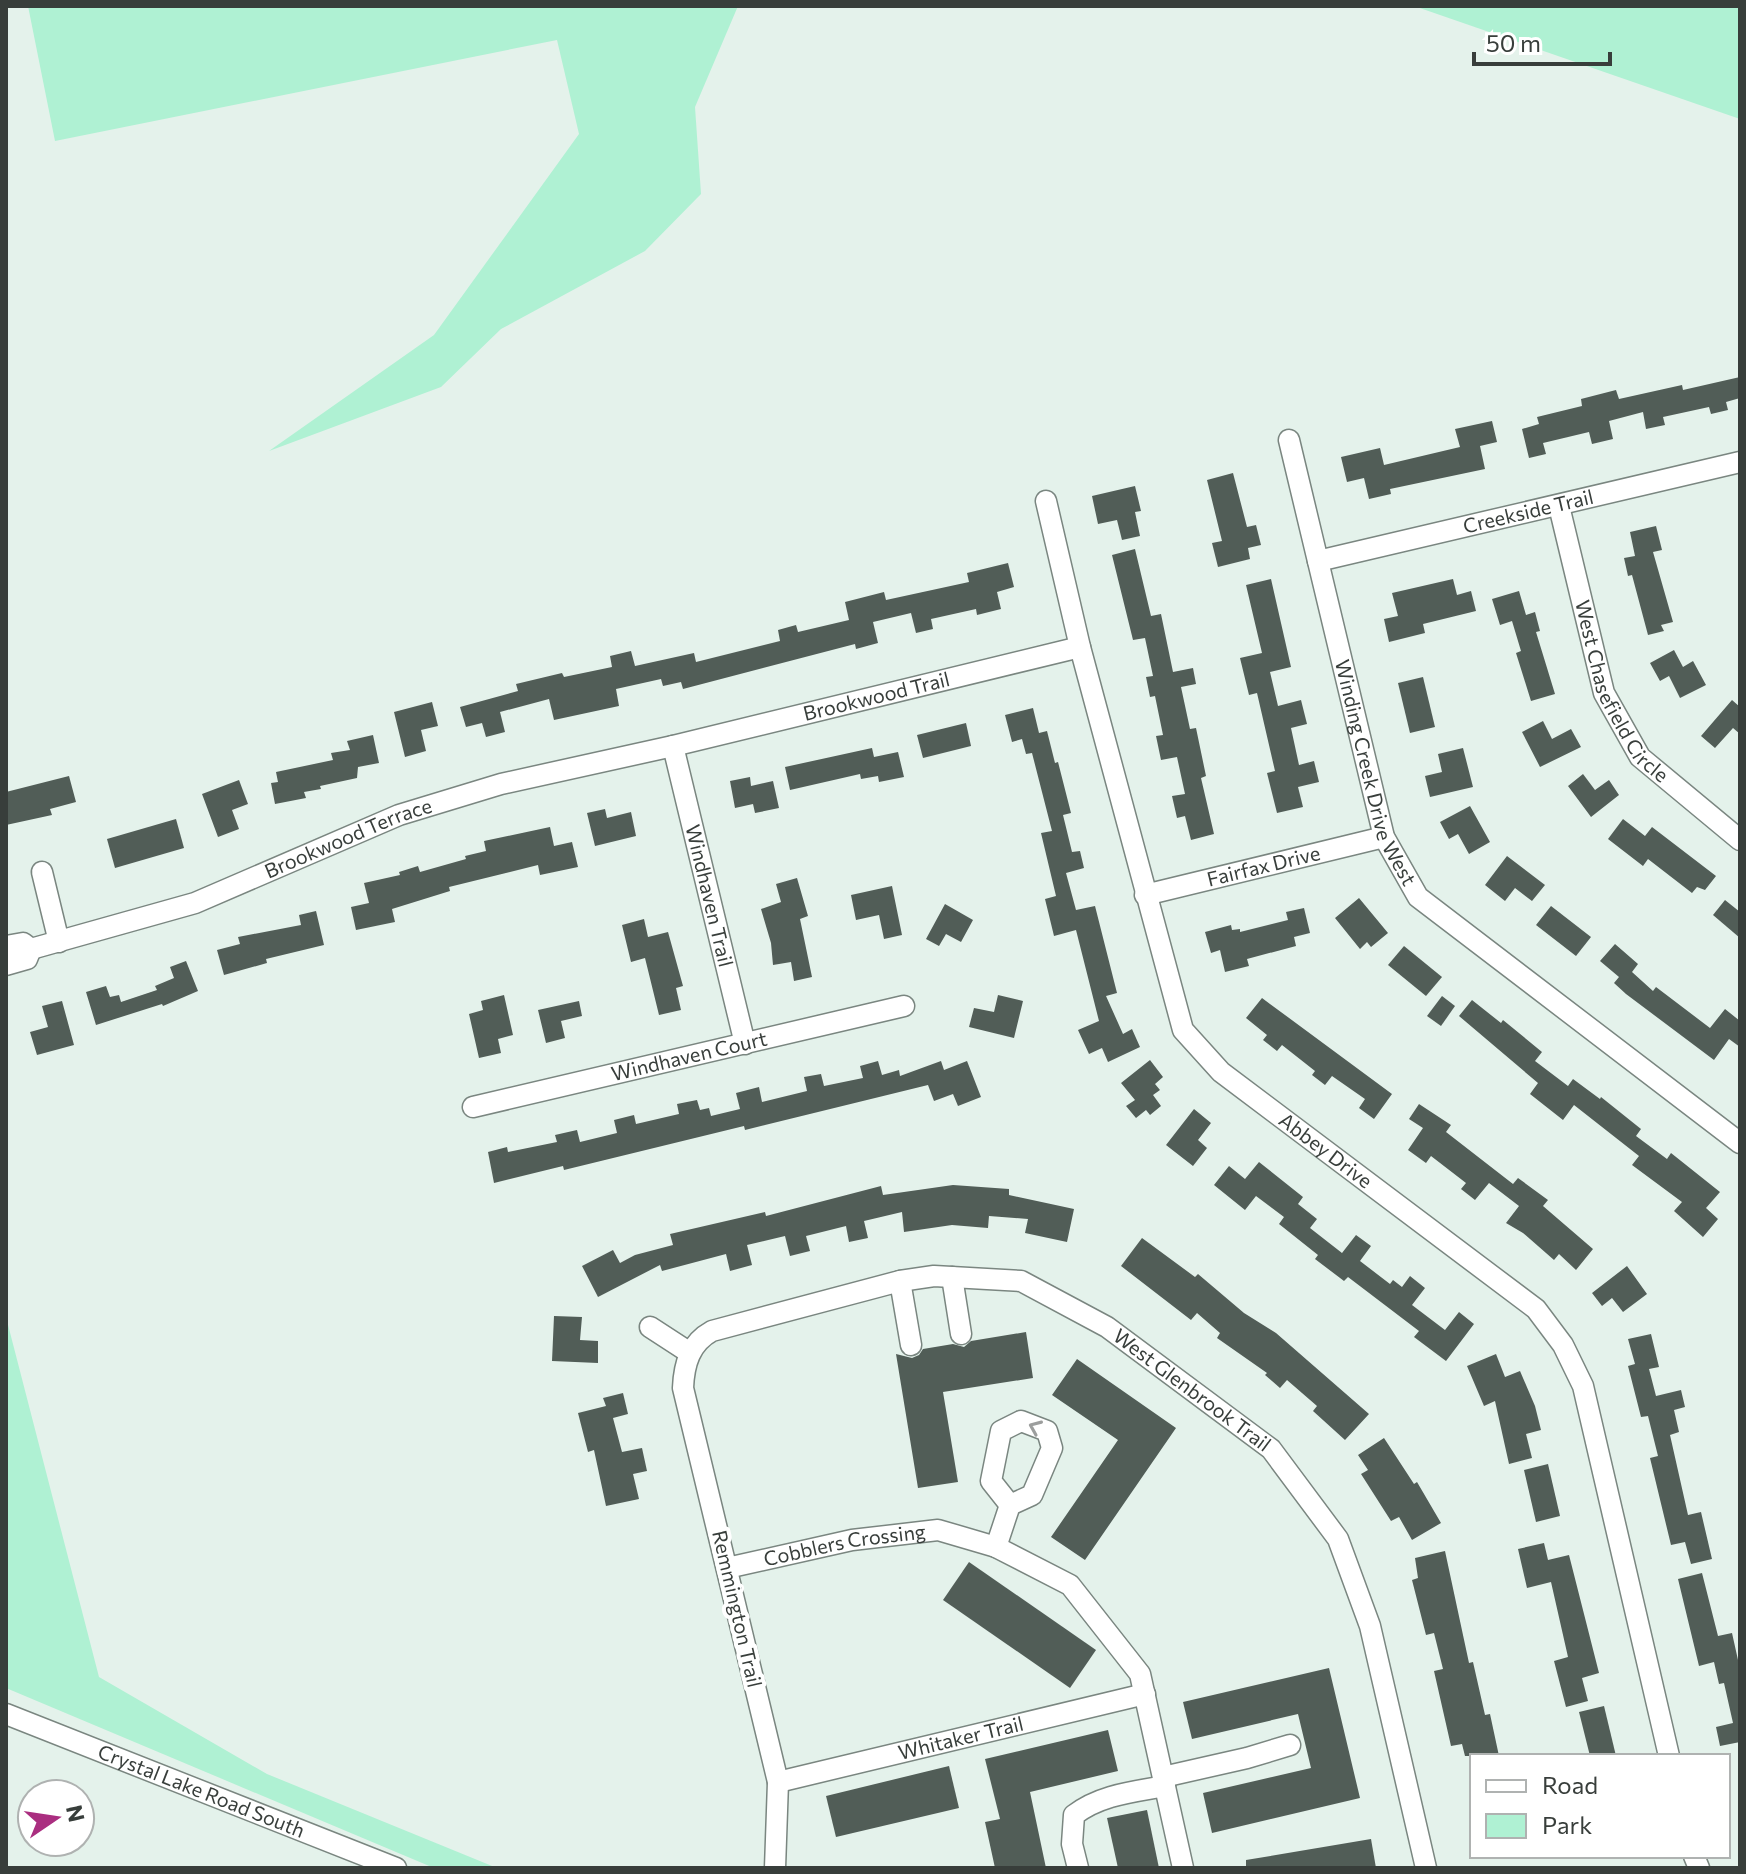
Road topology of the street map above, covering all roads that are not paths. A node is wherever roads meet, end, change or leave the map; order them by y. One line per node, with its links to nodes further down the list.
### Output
1 (1289, 440): 5 (street, Winding Creek Drive West)
2 (1740, 462): 4 (street, Creekside Trail)
3 (1046, 501): 6 (street, Abbey Drive)
4 (1559, 506): 5 (street, Creekside Trail); 9 (street, West Chasefield Circle)
5 (1318, 561): 8 (street, Winding Creek Drive West)
6 (1080, 647): 7 (street, Brookwood Trail); 11 (street, Abbey Drive)
7 (673, 746): 12 (street, Brookwood Terrace); 17 (street, Windhaven Trail)
8 (1384, 837): 11 (street, Fairfax Drive); 19 (street, Winding Creek Drive West)
9 (1740, 840)
10 (42, 872): 12 (street)
11 (1145, 895): 32 (street, Abbey Drive)
12 (59, 942): 14 (street, Brookwood Terrace)
13 (6, 946): 14 (street, Brookwood Terrace)
14 (31, 949): 15 (street, Brookwood Terrace)
15 (6, 965)
16 (904, 1006): 17 (street, Windhaven Court)
17 (745, 1044): 18 (street, Windhaven Court)
18 (473, 1107)
19 (1740, 1143)
20 (952, 1277): 21 (street, West Glenbrook Trail); 23 (street); 39 (street, West Glenbrook Trail)
21 (900, 1281): 24 (street); 25 (street, West Glenbrook Trail)
22 (650, 1327): 25 (street)
23 (961, 1334)
24 (911, 1345)
25 (690, 1353): 28 (street, Remmington Trail)
26 (1010, 1505): 27 (street)
27 (996, 1547): 28 (street, Cobblers Crossing); 29 (street, Cobblers Crossing)
28 (727, 1568): 34 (street, Remmington Trail)
29 (1145, 1694): 33 (street, Cobblers Crossing); 34 (street, Whitaker Trail)
30 (11, 1718): 35 (street, Crystal Lake Road South)
31 (1290, 1745): 33 (street)
32 (1669, 1754)
33 (1164, 1781): 37 (street); 38 (street, Cobblers Crossing)
34 (778, 1782): 36 (street, Remmington Trail)
35 (396, 1868)
36 (775, 1868)
37 (1078, 1868)
38 (1183, 1868)
39 (1426, 1868)

